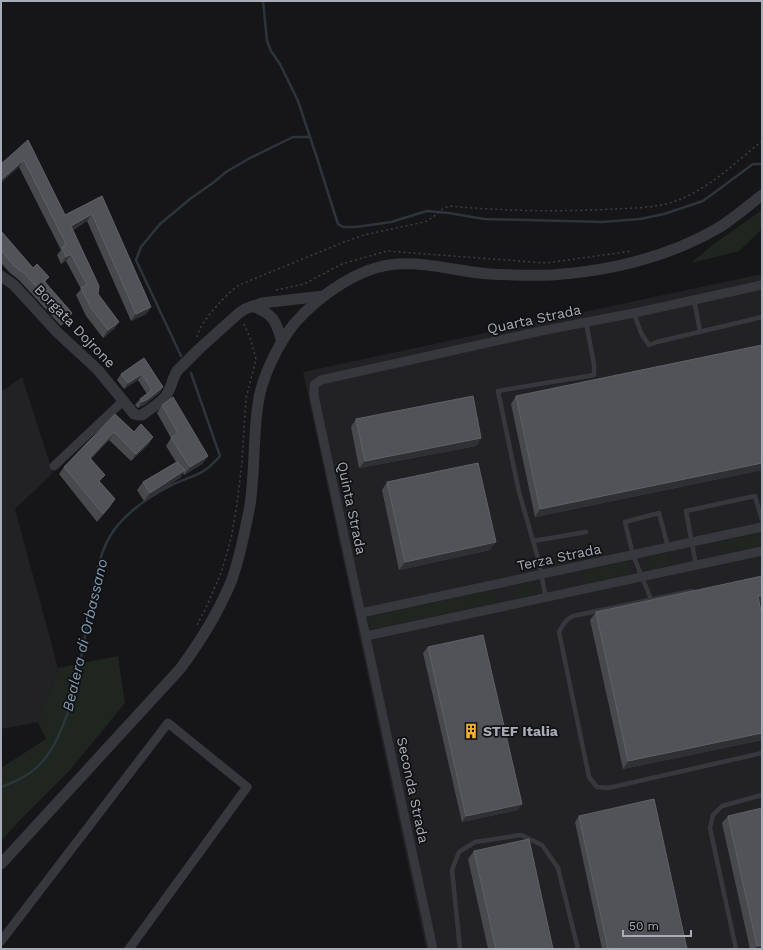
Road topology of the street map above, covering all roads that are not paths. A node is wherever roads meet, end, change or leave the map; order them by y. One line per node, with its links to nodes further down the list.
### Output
1 (762, 195): 4 (street)
2 (1, 276): 13 (street, Borgata Dojrone)
3 (762, 285): 5 (street, Quarta Strada)
4 (323, 296): 6 (street, Borgata Dojrone); 11 (street)
5 (694, 300): 7 (street, Quarta Strada); 10 (lane)
6 (252, 306): 11 (street); 13 (street, Borgata Dojrone)
7 (634, 313): 9 (street, Quarta Strada); 10 (lane)
8 (762, 317): 10 (lane)
9 (586, 322): 12 (street, Quarta Strada); 18 (lane)
10 (700, 332)
11 (282, 342): 33 (street)
12 (314, 385): 29 (street, Quinta Strada)
13 (123, 401): 14 (street)
14 (54, 466)
15 (762, 520): 19 (lane)
16 (762, 527): 19 (street, Terza Strada)
17 (586, 532): 18 (lane)
18 (532, 541): 24 (lane)
19 (691, 542): 20 (street, Terza Strada); 23 (lane)
20 (668, 547): 22 (street, Terza Strada); 22 (lane)
21 (762, 551): 23 (street)
22 (633, 555): 24 (street, Terza Strada); 25 (lane)
23 (696, 565): 25 (street)
24 (541, 575): 27 (lane); 29 (street, Terza Strada)
25 (642, 577): 27 (street); 28 (lane)
26 (701, 589): 28 (lane)
27 (546, 598): 30 (street)
28 (651, 599): 31 (lane)
29 (361, 613): 30 (street, Quinta Strada)
30 (366, 636): 36 (street, Seconda Strada)
31 (762, 753)
32 (762, 794): 39 (lane)
33 (1, 864)
34 (1, 941): 35 (street)
35 (129, 949)
36 (433, 949)
37 (460, 949): 38 (lane)
38 (578, 949)
39 (736, 949)

